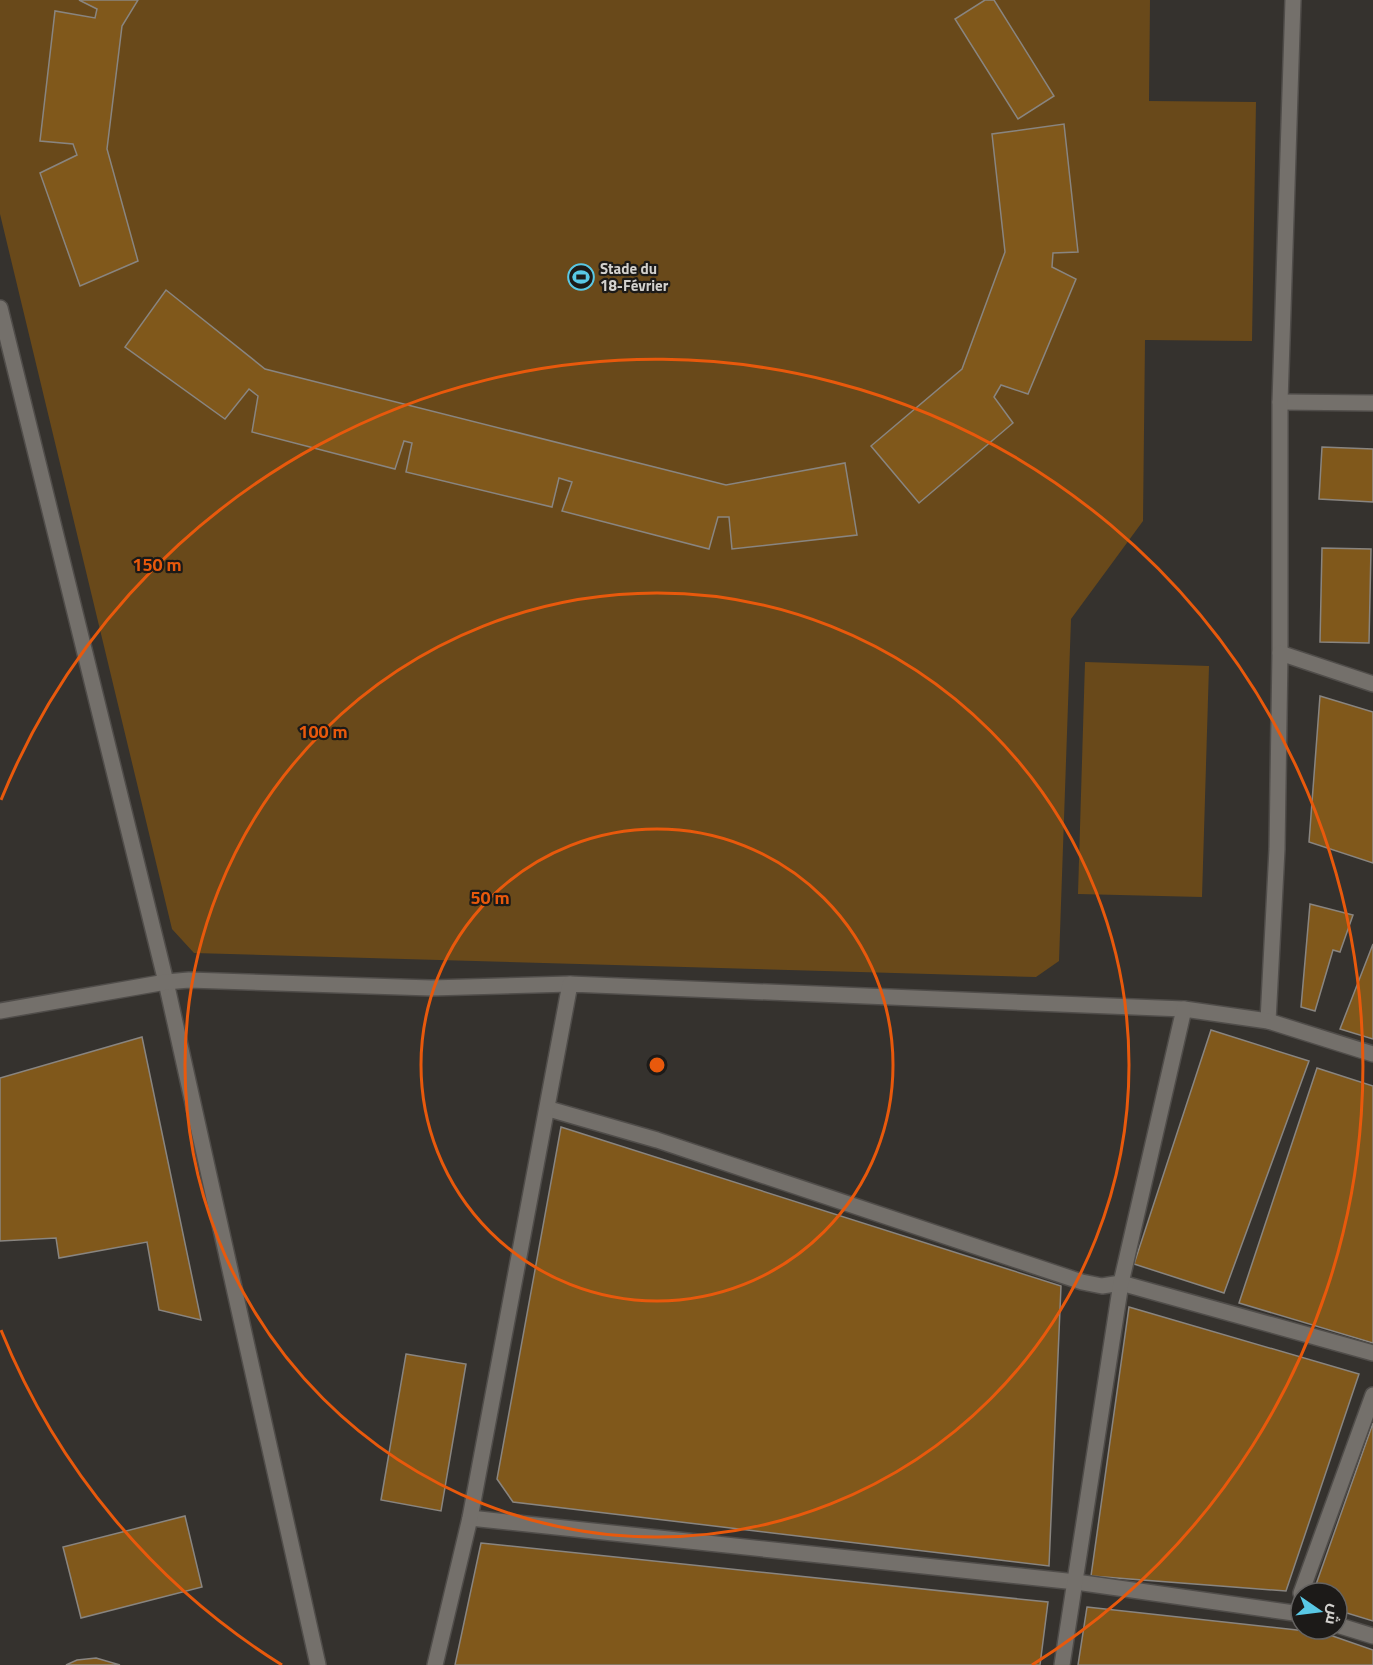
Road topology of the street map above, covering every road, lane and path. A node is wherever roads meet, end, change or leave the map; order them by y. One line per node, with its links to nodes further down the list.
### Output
1 (1293, 0): 3 (street)
2 (0, 308): 7 (street)
3 (1280, 402): 4 (street); 5 (street)
4 (1373, 403)
5 (1280, 653): 6 (street); 11 (street)
6 (1373, 684)
7 (166, 982): 8 (street); 10 (street); 23 (street)
8 (570, 984): 9 (street); 13 (street)
9 (1184, 1009): 11 (street); 14 (street)
10 (0, 1011)
11 (1269, 1021): 12 (street)
12 (1373, 1054)
13 (549, 1109): 14 (street); 17 (street)
14 (1121, 1283): 15 (street); 19 (street)
15 (1373, 1353)
16 (1373, 1395): 18 (street)
17 (470, 1518): 19 (street); 24 (street)
18 (1305, 1581)
19 (1076, 1582): 20 (street); 25 (street)
20 (1289, 1612)
21 (1349, 1629): 22 (street)
22 (1373, 1636)
23 (318, 1665)
24 (435, 1665)
25 (1062, 1665)

